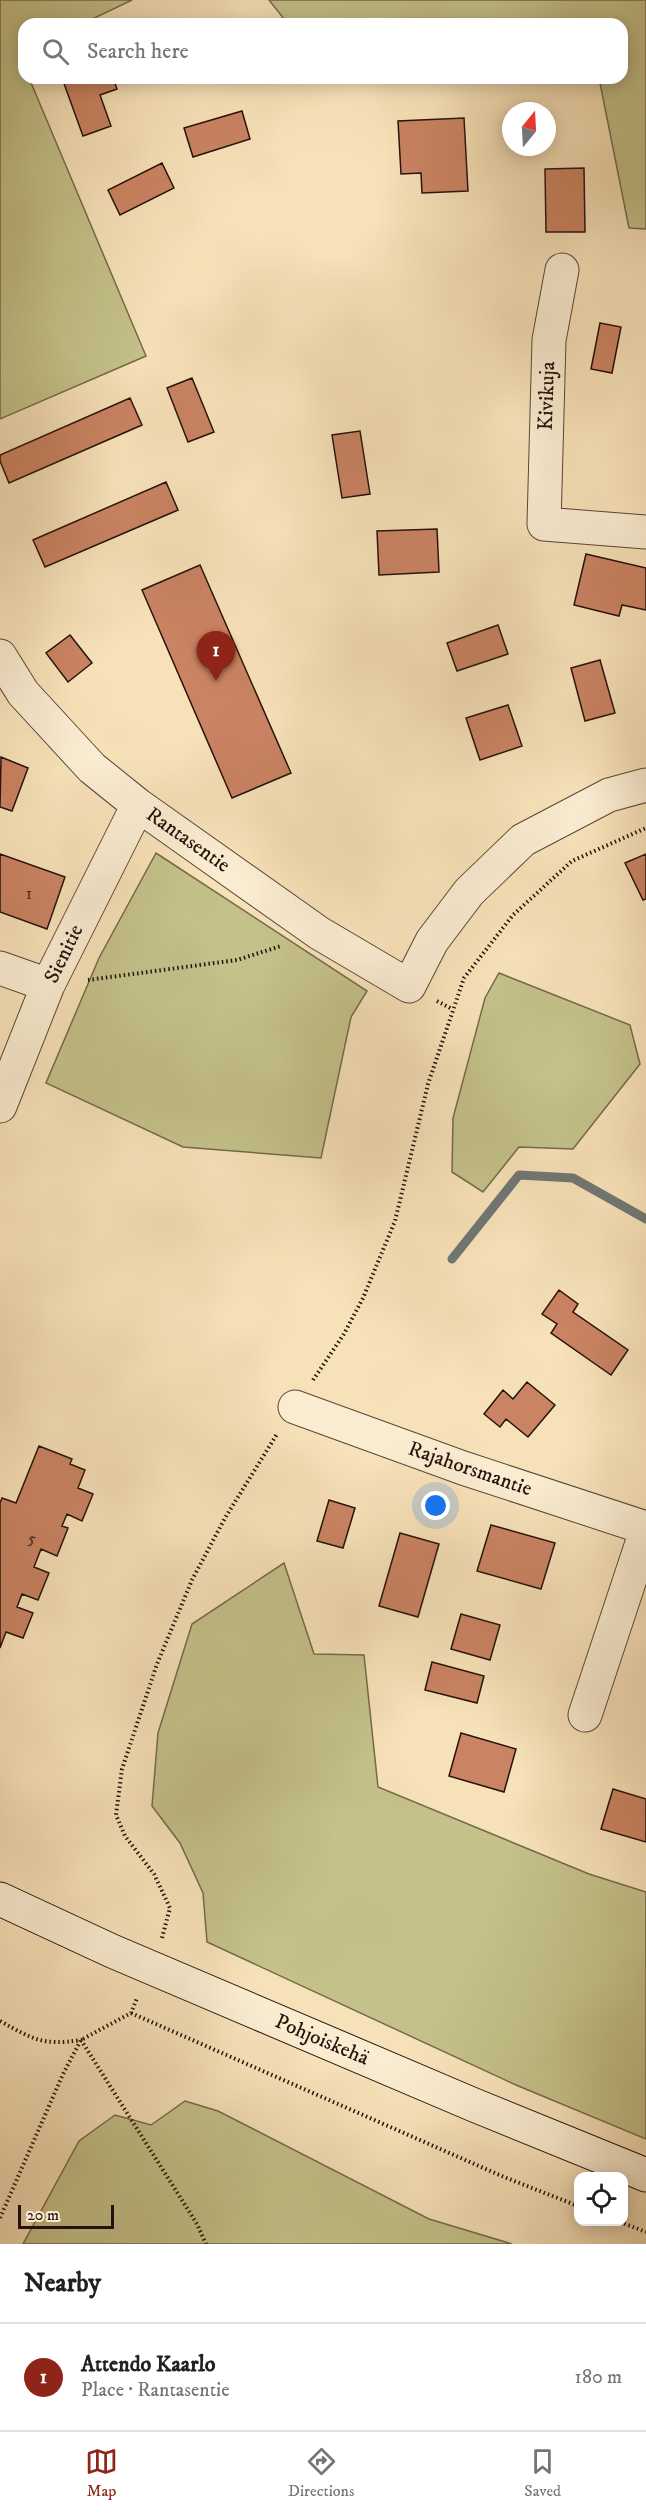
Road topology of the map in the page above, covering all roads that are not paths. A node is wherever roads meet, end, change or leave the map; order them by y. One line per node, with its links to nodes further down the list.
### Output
1 (562, 270): 2 (street, Kivikuja)
2 (646, 532)
3 (0, 656): 5 (street, Rantasentie)
4 (646, 785): 5 (street, Rantasentie)
5 (138, 805): 7 (street, Sienitie)
6 (0, 968): 7 (street)
7 (48, 985): 8 (street, Sienitie)
8 (0, 1106)
9 (295, 1407): 10 (street, Rajahorsmantie)
10 (646, 1529): 11 (street)
11 (585, 1715)
12 (0, 1899): 13 (street, Pohjoiskehä)
13 (646, 2175)

